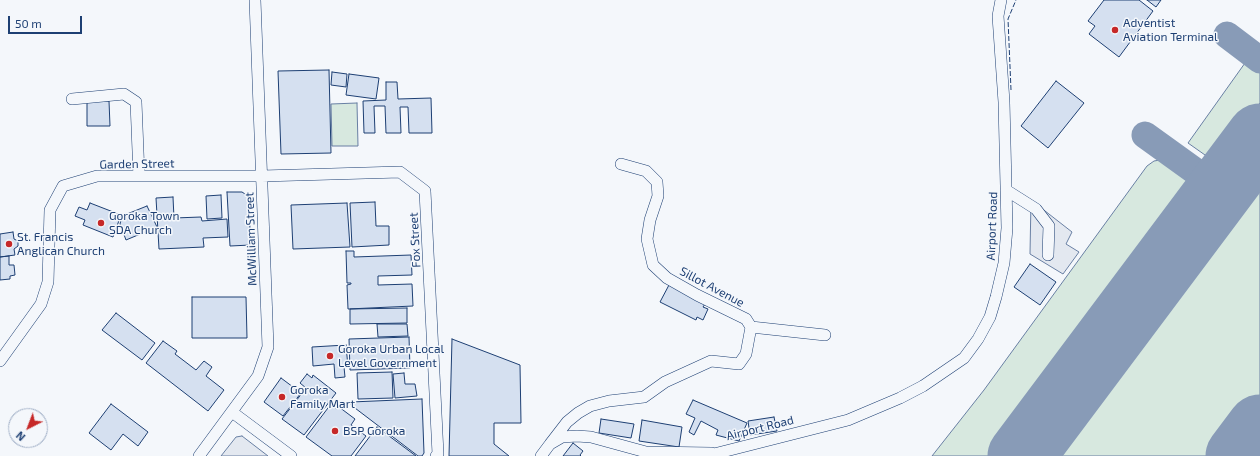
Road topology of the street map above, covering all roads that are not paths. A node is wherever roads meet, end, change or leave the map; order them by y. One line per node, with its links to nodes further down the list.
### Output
1 (255, 0): 6 (street, McWilliam Street)
2 (1001, 0): 7 (street, Airport Road)
3 (72, 99): 5 (street)
4 (622, 164): 9 (street, Sillot Avenue)
5 (138, 176): 6 (street, Garden Street); 11 (street, Garden Street)
6 (262, 176): 12 (street, McWilliam Street); 17 (street, Fox Street)
7 (1006, 190): 8 (street); 14 (street, Airport Road)
8 (1048, 255)
9 (751, 326): 10 (street); 13 (street)
10 (825, 335)
11 (0, 361)
12 (232, 412): 15 (street, McWilliam Street); 16 (street)
13 (550, 444): 14 (street, Airport Road); 18 (street)
14 (709, 455)
15 (199, 456)
16 (291, 456)
17 (436, 456)
18 (541, 456)

